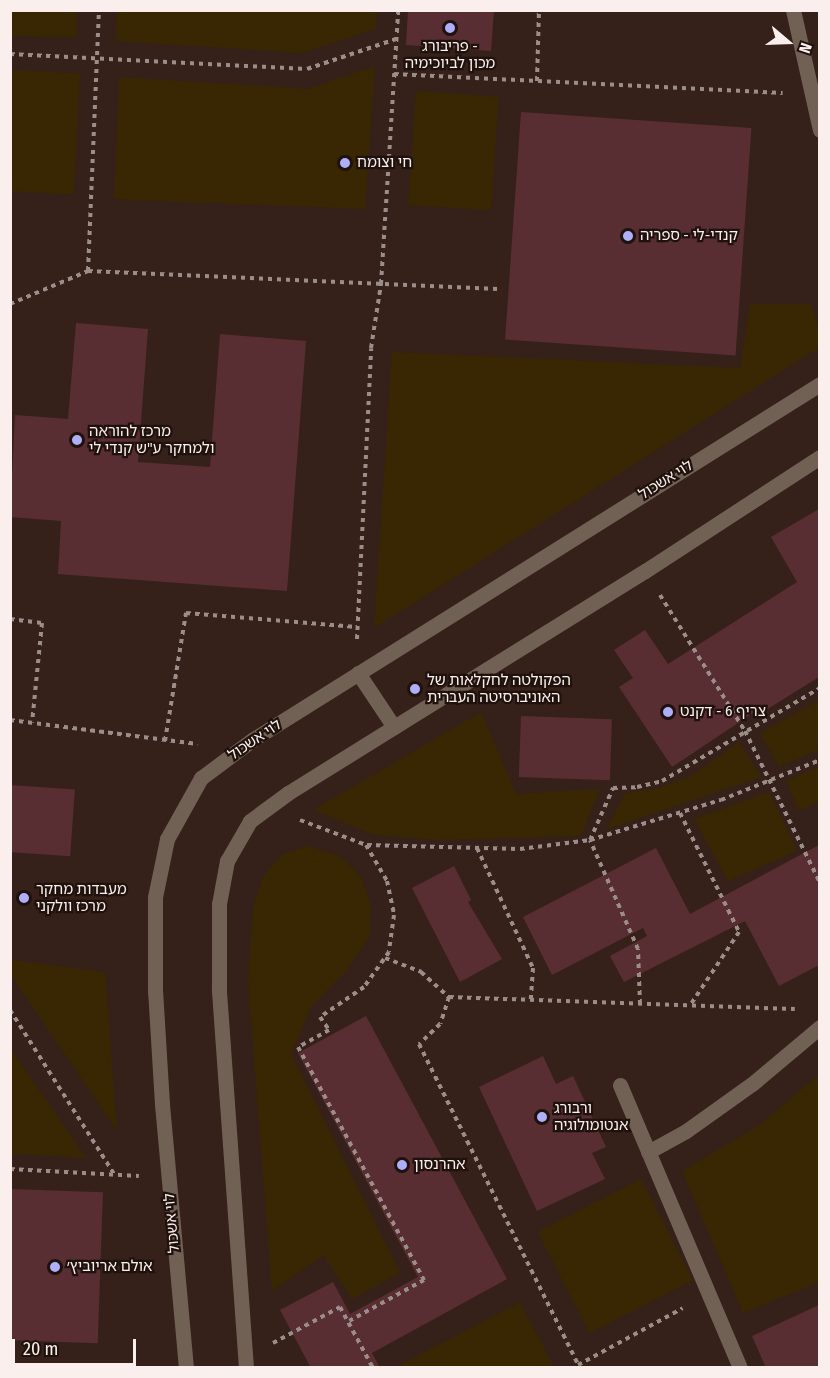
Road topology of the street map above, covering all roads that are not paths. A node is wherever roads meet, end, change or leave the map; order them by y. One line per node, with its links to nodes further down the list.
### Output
1 (794, 10): 2 (street)
2 (819, 130)
3 (819, 384): 5 (street, לוי אשכול)
4 (819, 457): 6 (street)
5 (358, 673): 6 (street); 11 (street, לוי אשכול)
6 (394, 727): 10 (street)
7 (819, 1027): 9 (street)
8 (620, 1085): 9 (street)
9 (648, 1152): 12 (street)
10 (245, 1363)
11 (186, 1368)
12 (740, 1368)

